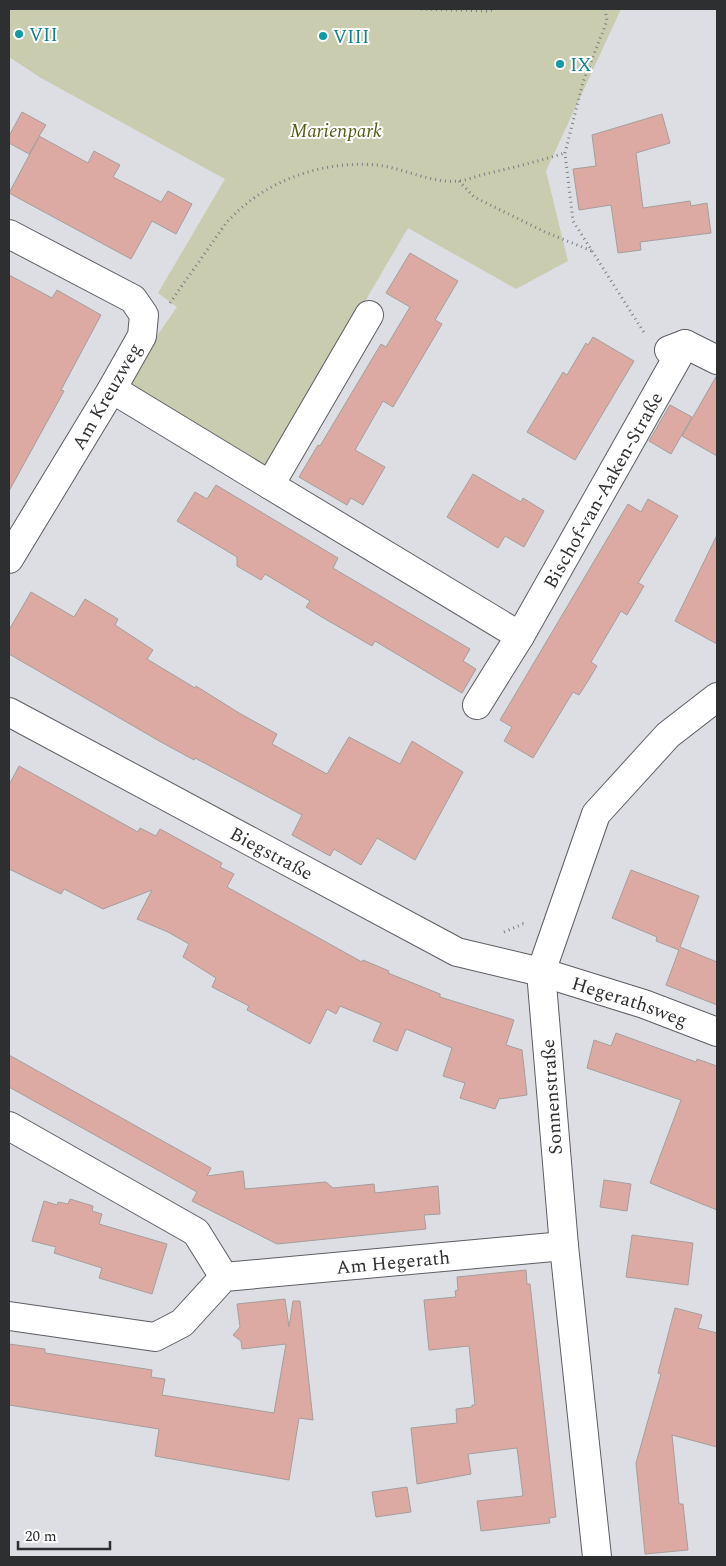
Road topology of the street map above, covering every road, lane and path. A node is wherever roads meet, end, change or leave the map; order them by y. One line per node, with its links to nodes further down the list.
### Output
1 (421, 9): 2 (path)
2 (495, 9)
3 (605, 9): 4 (path)
4 (565, 152): 5 (path); 7 (path)
5 (459, 181): 7 (path); 9 (path)
6 (9, 234): 9 (street, Am Kreuzweg)
7 (592, 251): 11 (path)
8 (369, 315): 14 (street)
9 (142, 336): 13 (street, Am Kreuzweg)
10 (686, 344): 11 (street); 12 (street); 16 (street, Bischof-van-Aaken-Straße)
11 (658, 354)
12 (717, 360)
13 (112, 389): 14 (street); 15 (street, Am Kreuzweg)
14 (270, 485): 16 (street)
15 (9, 560)
16 (520, 636): 18 (street, Bischof-van-Aaken-Straße)
17 (717, 697): 20 (street, Sonnenstraße)
18 (478, 705)
19 (9, 712): 20 (street, Biegstraße)
20 (541, 972): 21 (street, Hegerathsweg); 23 (street, Sonnenstraße)
21 (717, 1032)
22 (9, 1126): 24 (street)
23 (564, 1246): 24 (street, Am Hegerath); 26 (street, Sonnenstraße)
24 (224, 1277): 25 (street)
25 (9, 1316)
26 (597, 1557)

